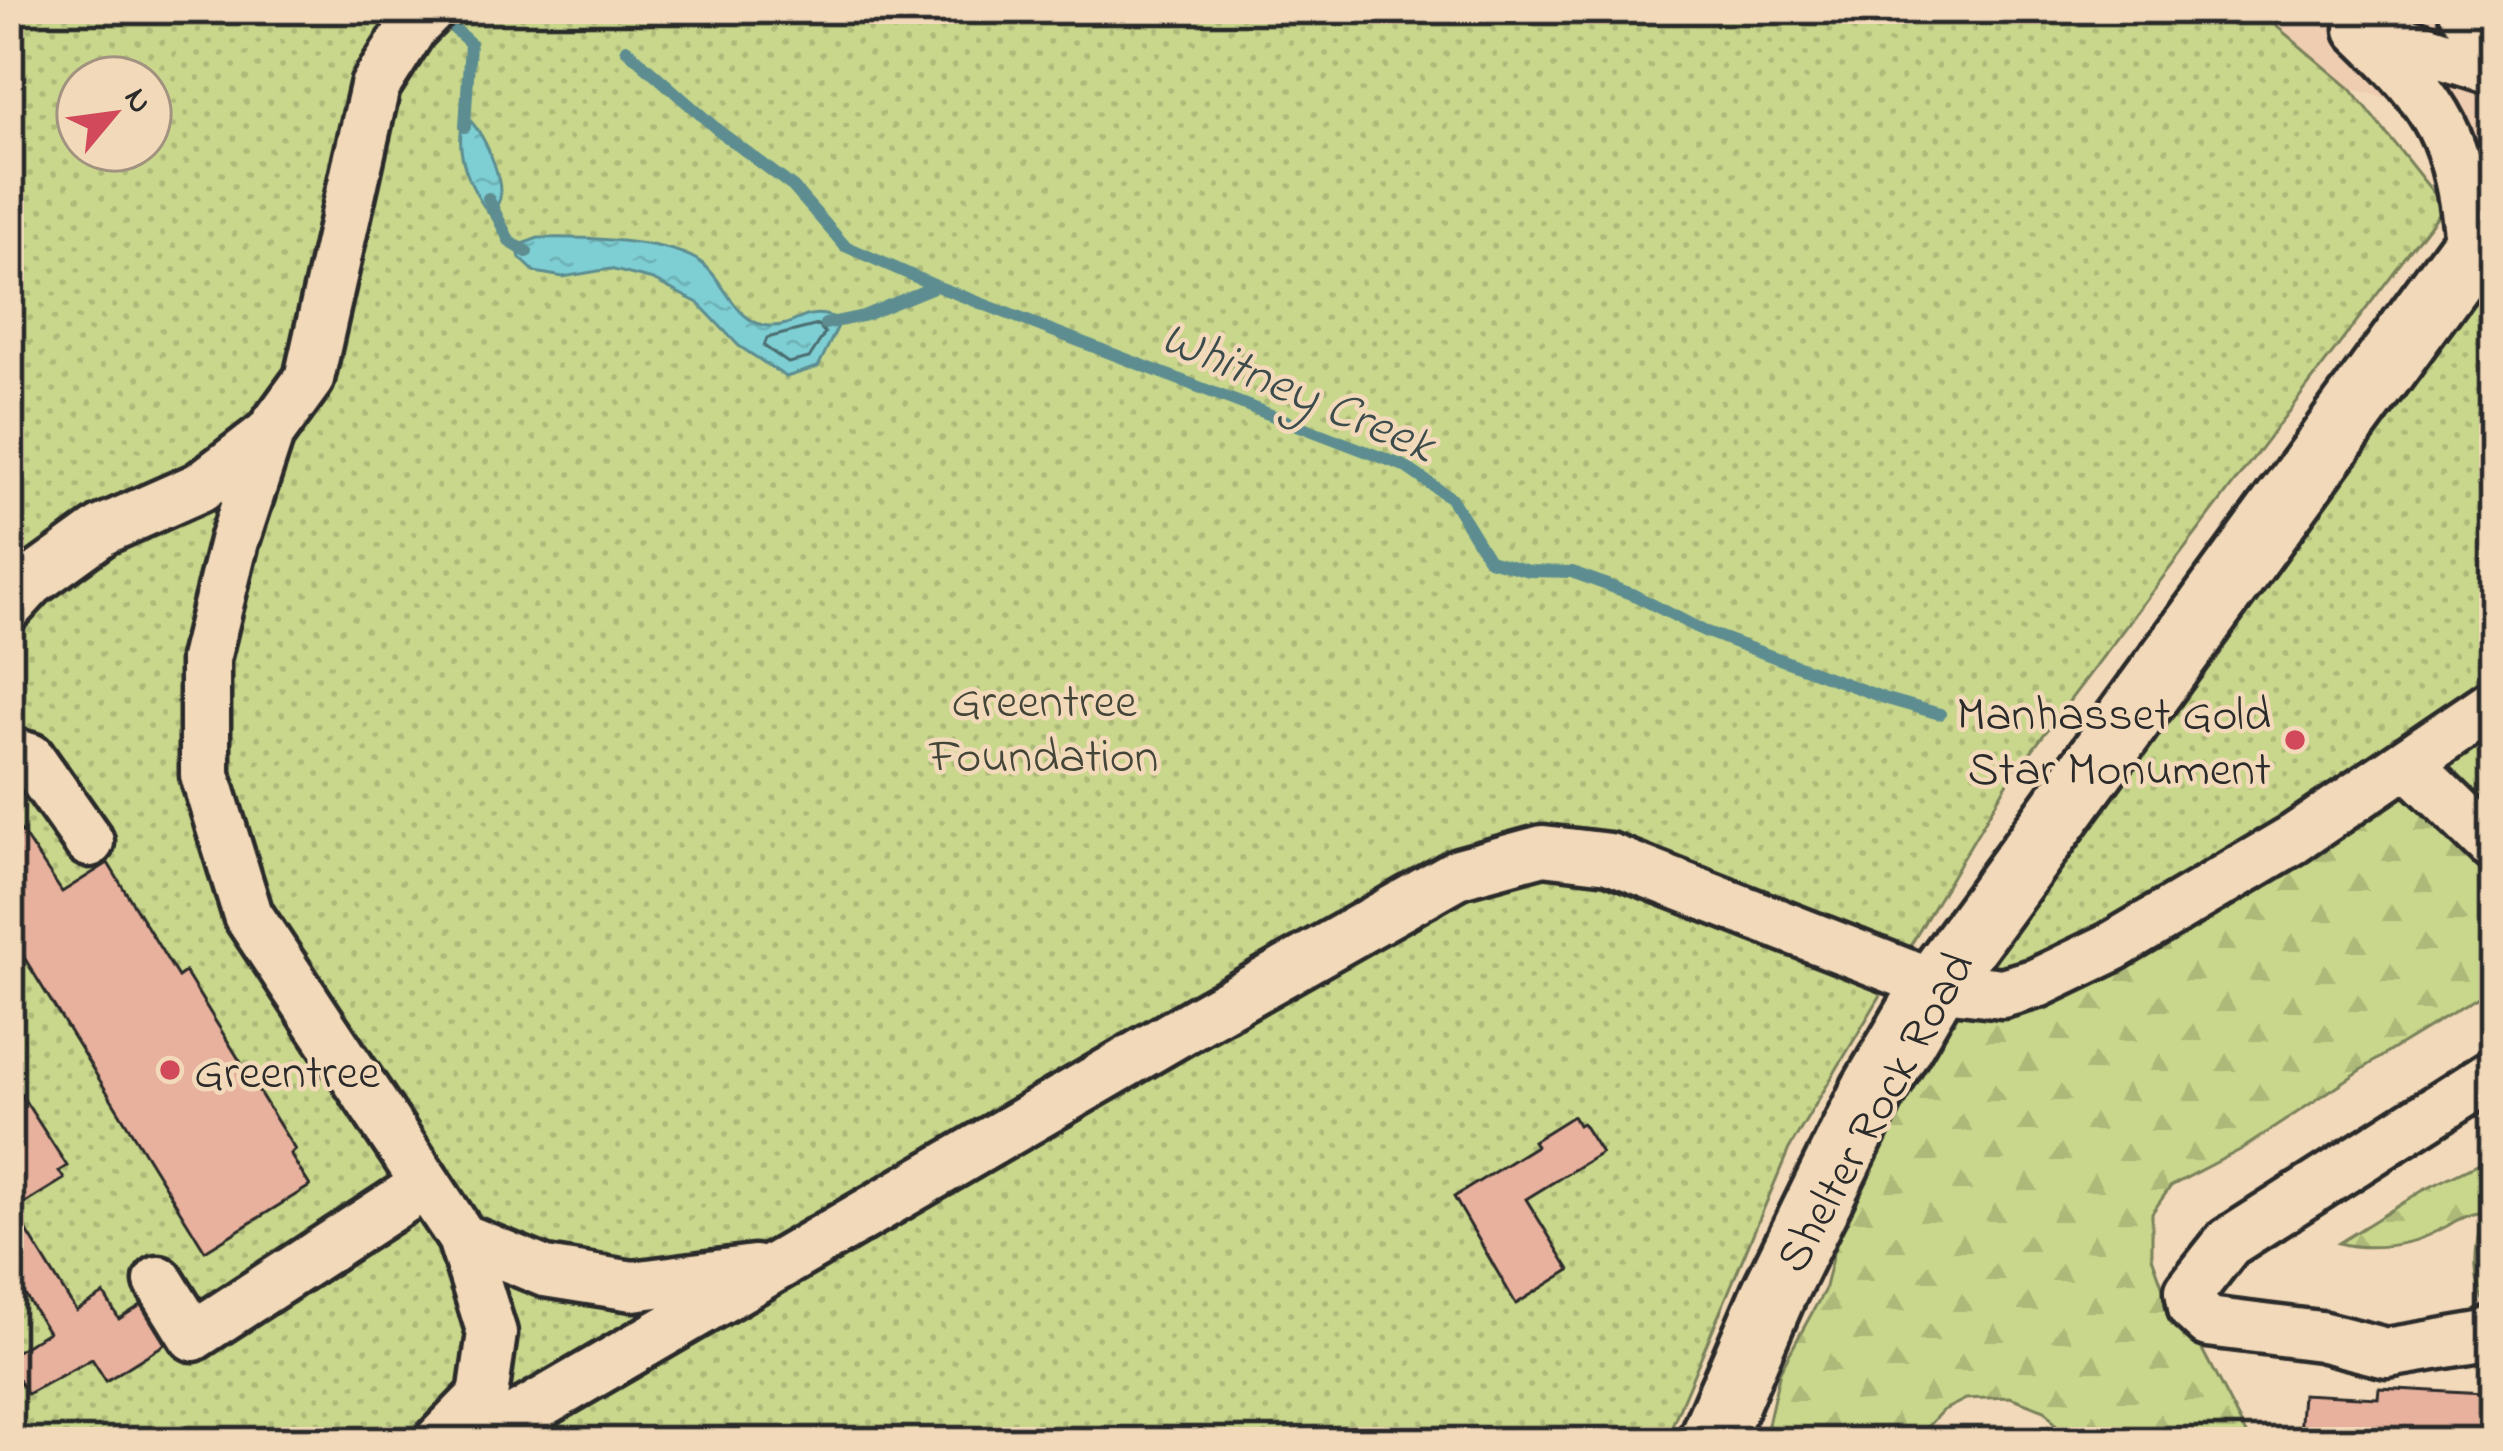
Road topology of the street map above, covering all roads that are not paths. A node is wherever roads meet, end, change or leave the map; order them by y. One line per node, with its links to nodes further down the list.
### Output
1 (2463, 9): 4 (street)
2 (421, 19): 7 (street)
3 (2382, 22): 5 (street); 6 (street)
4 (2494, 50)
5 (2494, 71)
6 (2482, 234): 14 (main road, Shelter Rock Road)
7 (269, 434): 8 (street); 16 (street)
8 (9, 606)
9 (2494, 703): 11 (street)
10 (9, 752): 12 (street)
11 (2409, 764): 13 (street); 14 (street)
12 (89, 842)
13 (2494, 847)
14 (1935, 985): 18 (street); 23 (main road, Shelter Rock Road)
15 (2494, 1073): 20 (street)
16 (425, 1184): 17 (street); 19 (street)
17 (462, 1238): 18 (street); 21 (street)
18 (775, 1267): 22 (street)
19 (159, 1281)
20 (2494, 1331)
21 (438, 1442)
22 (475, 1442)
23 (1710, 1442)

